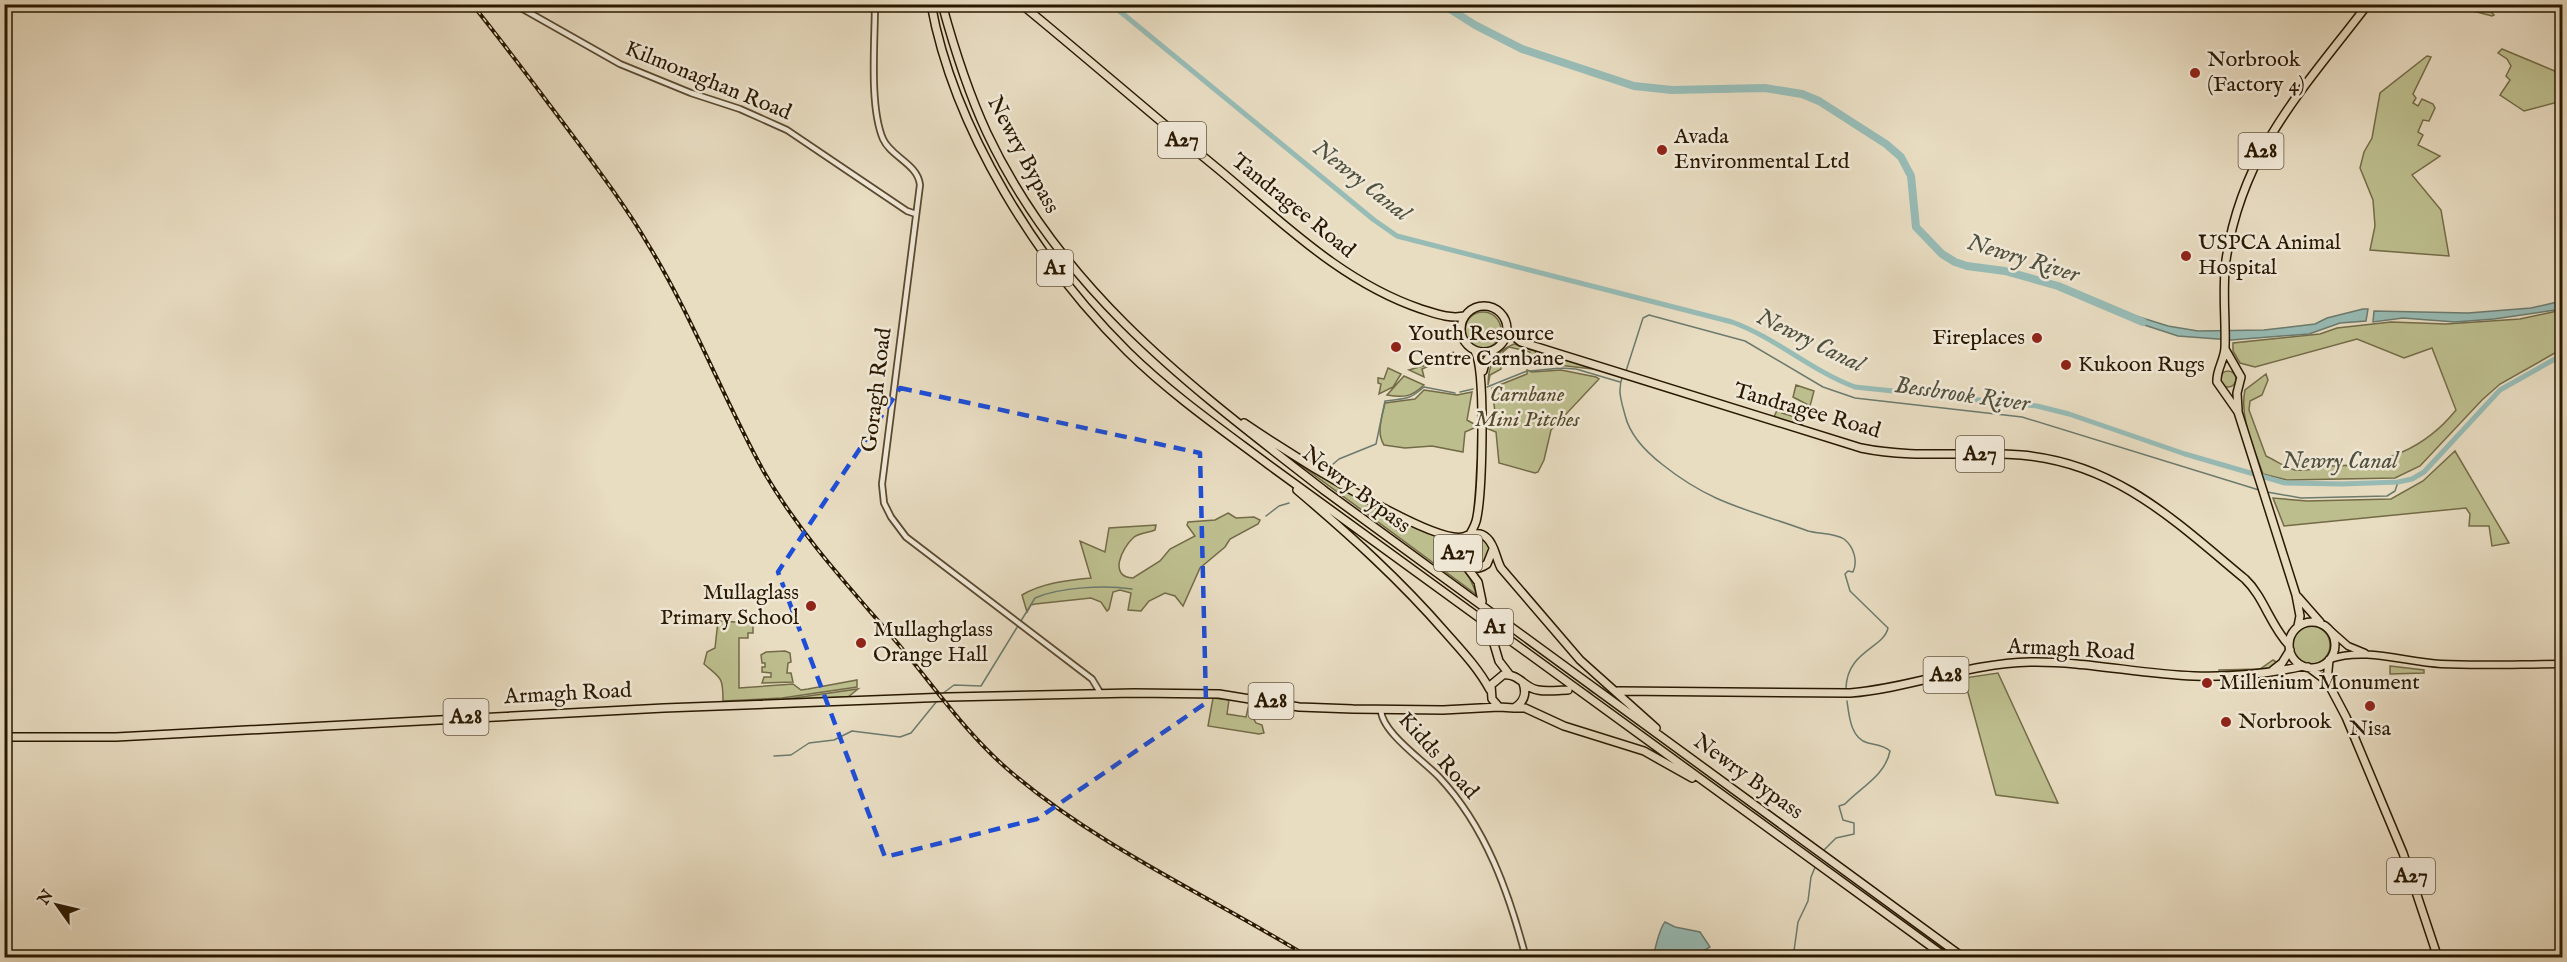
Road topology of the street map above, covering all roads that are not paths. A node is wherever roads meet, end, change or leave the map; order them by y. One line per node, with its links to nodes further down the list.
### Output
1 (514, 4): 7 (street, Kilmonaghan Road)
2 (875, 4): 7 (street, Goragh Road)
3 (931, 4): 24 (highway, Newry Bypass / A1)
4 (942, 4): 22 (highway, Newry Bypass / A1)
5 (1021, 4): 9 (highway, Tandragee Road / A27)
6 (2368, 4): 14 (highway, A28)
7 (916, 214): 55 (street, Goragh Road)
8 (1465, 316): 9 (highway, Tandragee Road / A27); 10 (highway, A27); 11 (highway)
9 (1448, 318): 11 (highway, A27)
10 (1507, 331): 12 (highway, A27); 13 (highway, Tandragee Road / A27)
11 (1462, 335): 16 (highway, A27)
12 (1503, 342): 13 (highway, Tandragee Road / A27); 15 (highway, A27)
13 (1521, 342): 37 (highway, Tandragee Road / A27)
14 (2225, 347): 17 (highway); 18 (highway)
15 (1494, 350): 16 (highway); 19 (highway, A27)
16 (1475, 351): 19 (highway, A27)
17 (2235, 368): 18 (highway); 20 (highway)
18 (2221, 369): 21 (highway)
19 (1481, 377): 25 (highway, A27)
20 (2238, 387): 21 (highway); 23 (highway)
21 (2224, 390): 23 (highway)
22 (1207, 398): 26 (highway); 62 (highway, Newry Bypass / A1)
23 (2238, 412): 32 (highway)
24 (1269, 465): 54 (highway); 63 (highway, Newry Bypass / A1)
25 (1477, 519): 26 (highway, A27); 27 (highway, A27)
26 (1468, 535): 27 (highway, A27); 30 (highway, A27)
27 (1485, 536): 28 (highway, A27)
28 (1493, 549): 29 (highway, A27); 62 (highway)
29 (1487, 564): 30 (highway, A27); 31 (highway, A27)
30 (1466, 566): 31 (highway, A27)
31 (1478, 582): 33 (highway, A27)
32 (2296, 595): 34 (highway); 35 (highway)
33 (1482, 601)
34 (2322, 624): 35 (highway); 36 (highway)
35 (2298, 626): 38 (highway)
36 (2331, 631): 41 (main road); 42 (highway)
37 (2279, 632): 38 (highway); 40 (highway, Tandragee Road / A27)
38 (2292, 633): 40 (highway)
39 (1491, 634): 43 (highway)
40 (2289, 648): 45 (highway); 46 (highway)
41 (2368, 655): 42 (main road); 44 (main road)
42 (2330, 659): 45 (highway, A28); 49 (highway)
43 (1498, 661): 47 (highway); 48 (highway)
44 (2562, 664)
45 (2305, 667): 46 (highway, Armagh Road / A28); 49 (highway, A27)
46 (2273, 670): 53 (highway, Armagh Road / A28)
47 (1509, 674): 48 (highway); 50 (highway)
48 (1494, 681): 54 (highway)
49 (2327, 681): 67 (highway, A27)
50 (1523, 683): 51 (highway); 56 (highway)
51 (1538, 690): 52 (highway); 56 (highway)
52 (1568, 690)
53 (1618, 691)
54 (1490, 693): 57 (highway); 58 (highway)
55 (1101, 694): 60 (highway, Armagh Road / A28); 61 (highway, Armagh Road / A28)
56 (1523, 701): 59 (highway)
57 (1475, 707): 58 (highway, A28); 60 (highway, A28)
58 (1499, 707): 59 (highway, A28)
59 (1514, 708): 63 (highway)
60 (1381, 709): 64 (street, Kidds Road)
61 (4, 737)
62 (1681, 751): 66 (highway, Newry Bypass / A1)
63 (1718, 792): 65 (highway, Newry Bypass / A1)
64 (1526, 957)
65 (1947, 957)
66 (1964, 957)
67 (2438, 957)

